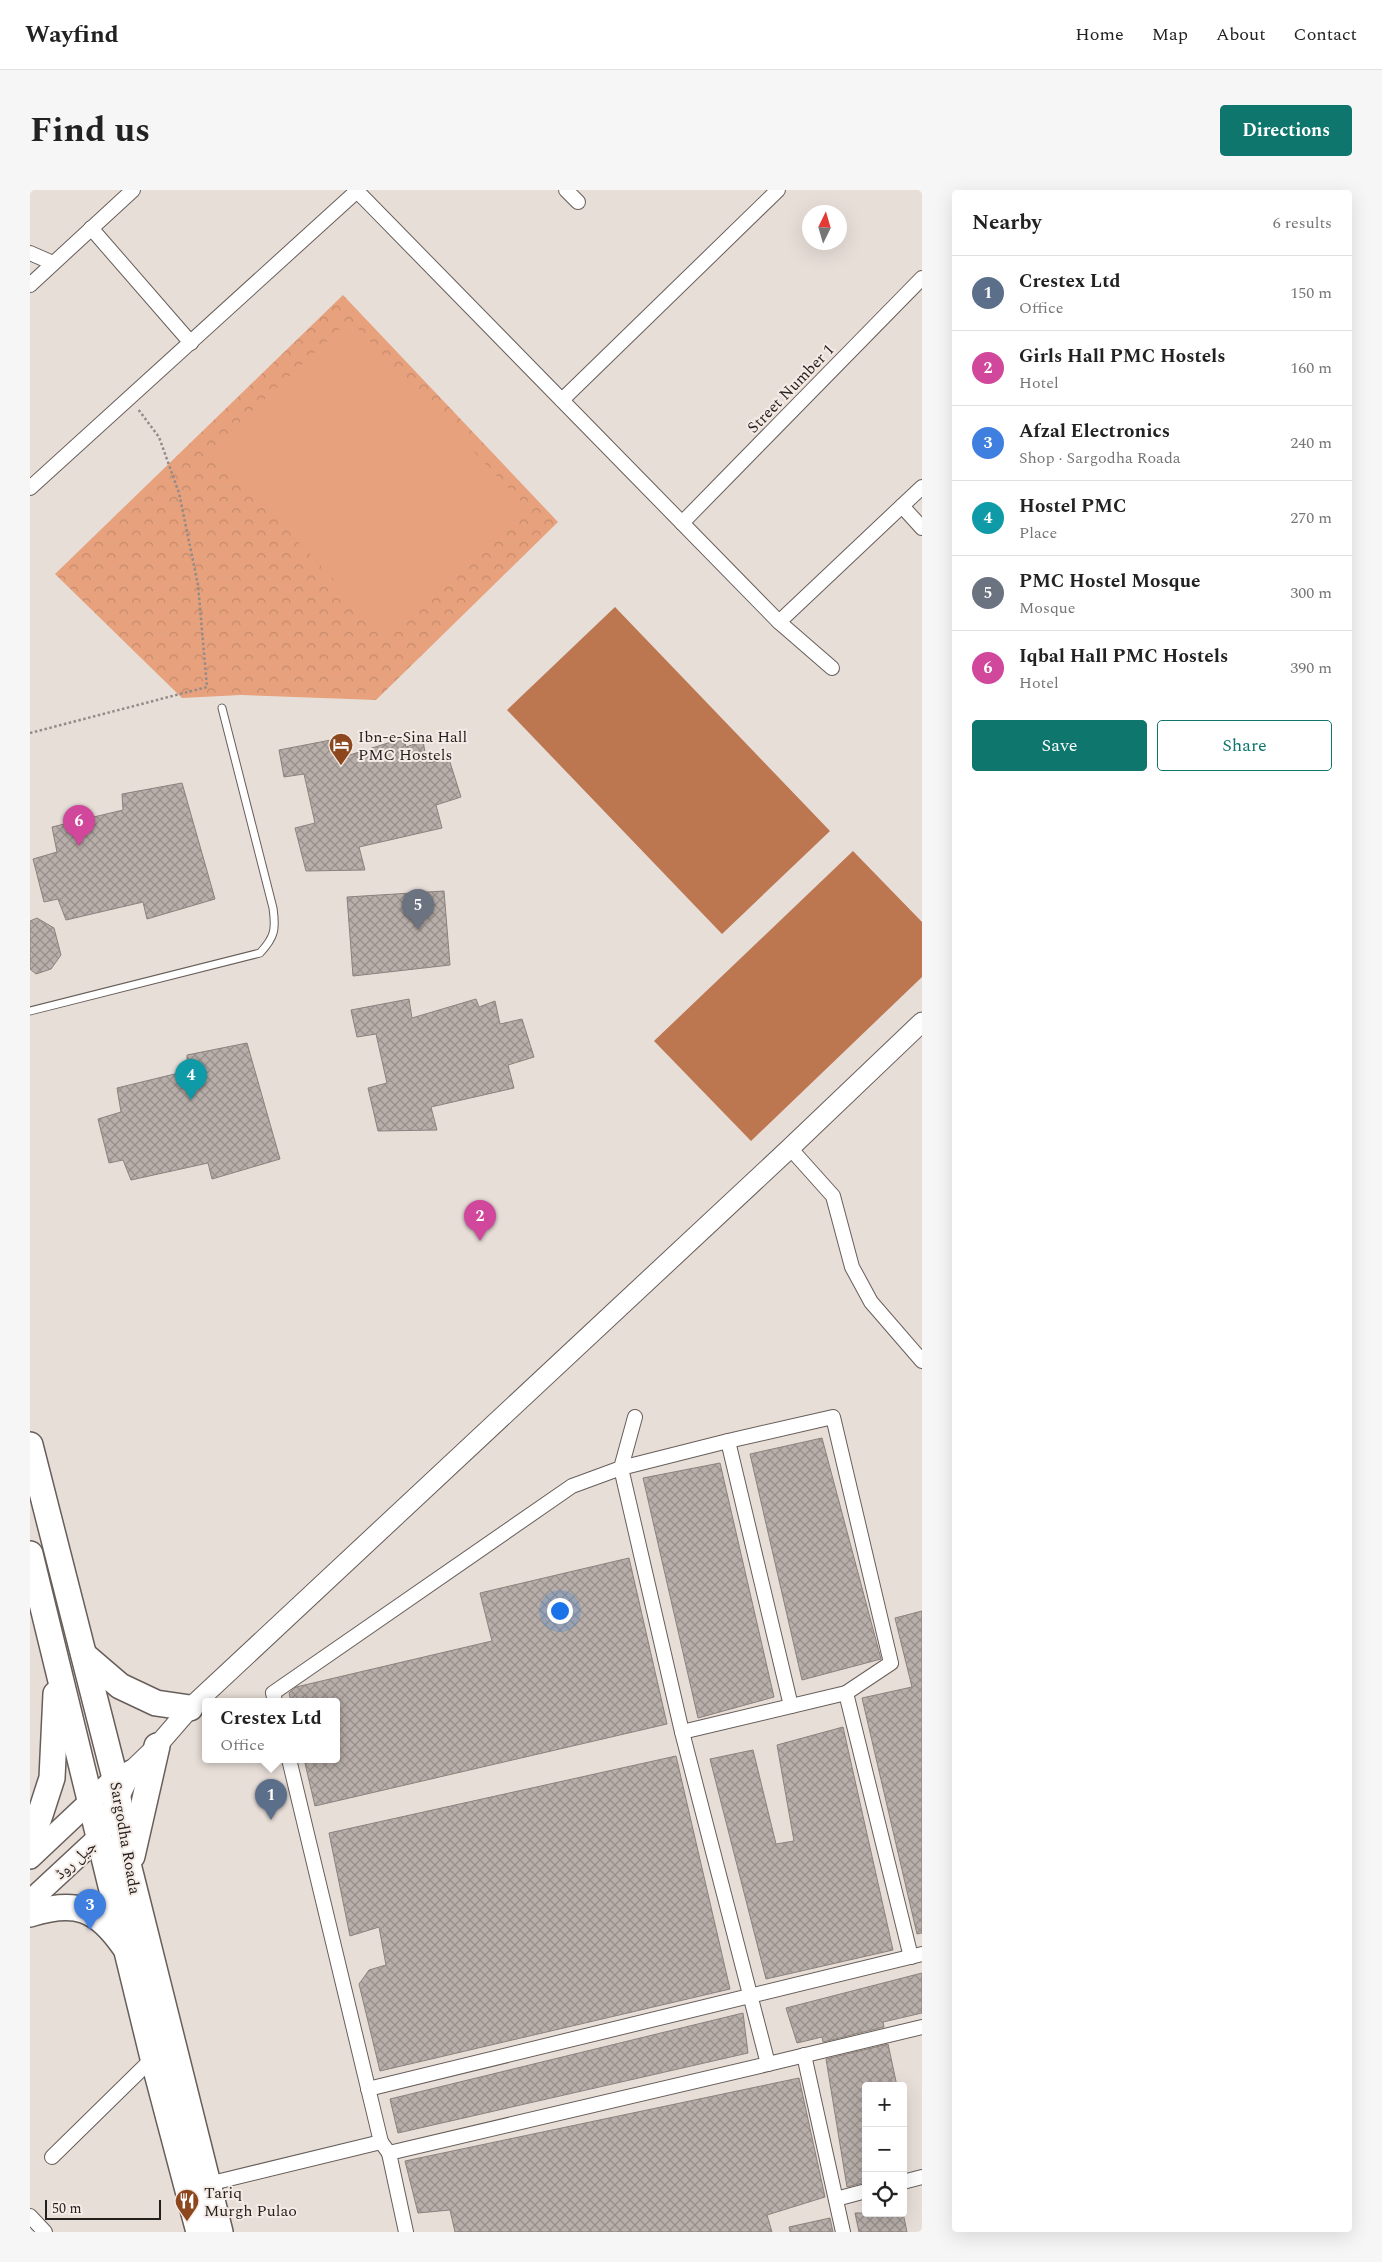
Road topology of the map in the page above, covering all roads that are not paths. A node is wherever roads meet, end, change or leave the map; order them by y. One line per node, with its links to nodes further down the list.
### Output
1 (133, 190): 6 (street)
2 (358, 190): 11 (street); 12 (street)
3 (566, 190): 5 (street)
4 (778, 190): 12 (street)
5 (578, 202)
6 (91, 228): 8 (street); 11 (street)
7 (30, 253): 8 (street)
8 (53, 263): 10 (street)
9 (922, 278): 16 (street, Street Number 1)
10 (30, 285)
11 (191, 343): 14 (street)
12 (562, 400): 16 (street)
13 (922, 487): 15 (street)
14 (30, 488)
15 (902, 506): 17 (street); 18 (street)
16 (682, 523): 18 (street)
17 (922, 528)
18 (779, 622): 19 (street)
19 (832, 668)
20 (222, 708): 21 (lane)
21 (30, 1011)
22 (922, 1022): 23 (street)
23 (790, 1148): 24 (street); 35 (street)
24 (922, 1361)
25 (635, 1417): 28 (street)
26 (728, 1441): 28 (street); 32 (street); 34 (street)
27 (30, 1445): 30 (highway, Sargodha Roada)
28 (621, 1468): 33 (street); 36 (street)
29 (30, 1554): 31 (highway, Sargodha Roada)
30 (84, 1656): 35 (highway); 39 (highway, Sargodha Roada)
31 (58, 1665): 40 (highway, Sargodha Roada); 41 (highway)
32 (846, 1693): 34 (street); 47 (street)
33 (274, 1698)
34 (792, 1706): 36 (street)
35 (190, 1708): 37 (street)
36 (682, 1732): 49 (street)
37 (157, 1746): 39 (street); 44 (highway)
38 (290, 1763): 54 (street)
39 (122, 1783): 40 (main road, جیل روڈ); 42 (main road, جیل روڈ); 44 (highway, Sargodha Roada)
40 (91, 1801): 42 (highway, Sargodha Roada); 43 (main road, جیل روڈ)
41 (30, 1834)
42 (100, 1837): 45 (main road, جیل روڈ); 48 (highway, Sargodha Roada)
43 (30, 1858)
44 (129, 1868): 59 (highway, Sargodha Roada)
45 (30, 1900)
46 (30, 1914): 48 (highway)
47 (917, 1956): 49 (street)
48 (133, 1975): 52 (highway, Sargodha Roada)
49 (750, 1996): 53 (street); 54 (street)
50 (922, 2027): 51 (street)
51 (804, 2055): 53 (street); 61 (street)
52 (153, 2058): 56 (street); 63 (highway, Sargodha Roada)
53 (768, 2064): 55 (street)
54 (368, 2088): 55 (street)
55 (385, 2148): 59 (street); 65 (street)
56 (52, 2157)
57 (922, 2177): 58 (street)
58 (907, 2181)
59 (208, 2184): 63 (highway, Sargodha Roada)
60 (862, 2192): 61 (street)
61 (836, 2199): 66 (street)
62 (30, 2216): 64 (street)
63 (201, 2230)
64 (45, 2232)
65 (406, 2232)
66 (843, 2232)

